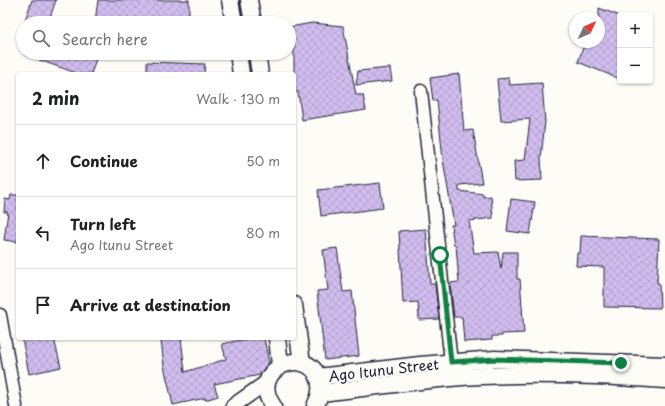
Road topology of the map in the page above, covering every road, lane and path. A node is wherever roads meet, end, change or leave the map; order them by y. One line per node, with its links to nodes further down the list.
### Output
1 (230, 0): 3 (main road)
2 (249, 0): 4 (main road)
3 (233, 16)
4 (252, 16)
5 (239, 60): 7 (main road)
6 (258, 60): 8 (main road)
7 (241, 72)
8 (260, 72)
9 (421, 91): 13 (street)
10 (0, 316): 21 (street)
11 (296, 320): 14 (main road)
12 (276, 340): 15 (main road)
13 (451, 362): 16 (main road, Ago Itunu Street); 17 (main road, Ago Itunu Street)
14 (302, 363): 15 (main road); 17 (main road)
15 (280, 365): 19 (main road)
16 (665, 365)
17 (318, 377): 20 (main road)
18 (665, 380): 20 (main road, Ago Itunu Street)
19 (267, 382): 22 (street); 23 (main road)
20 (318, 400)
21 (16, 406)
22 (233, 406)
23 (273, 406)

